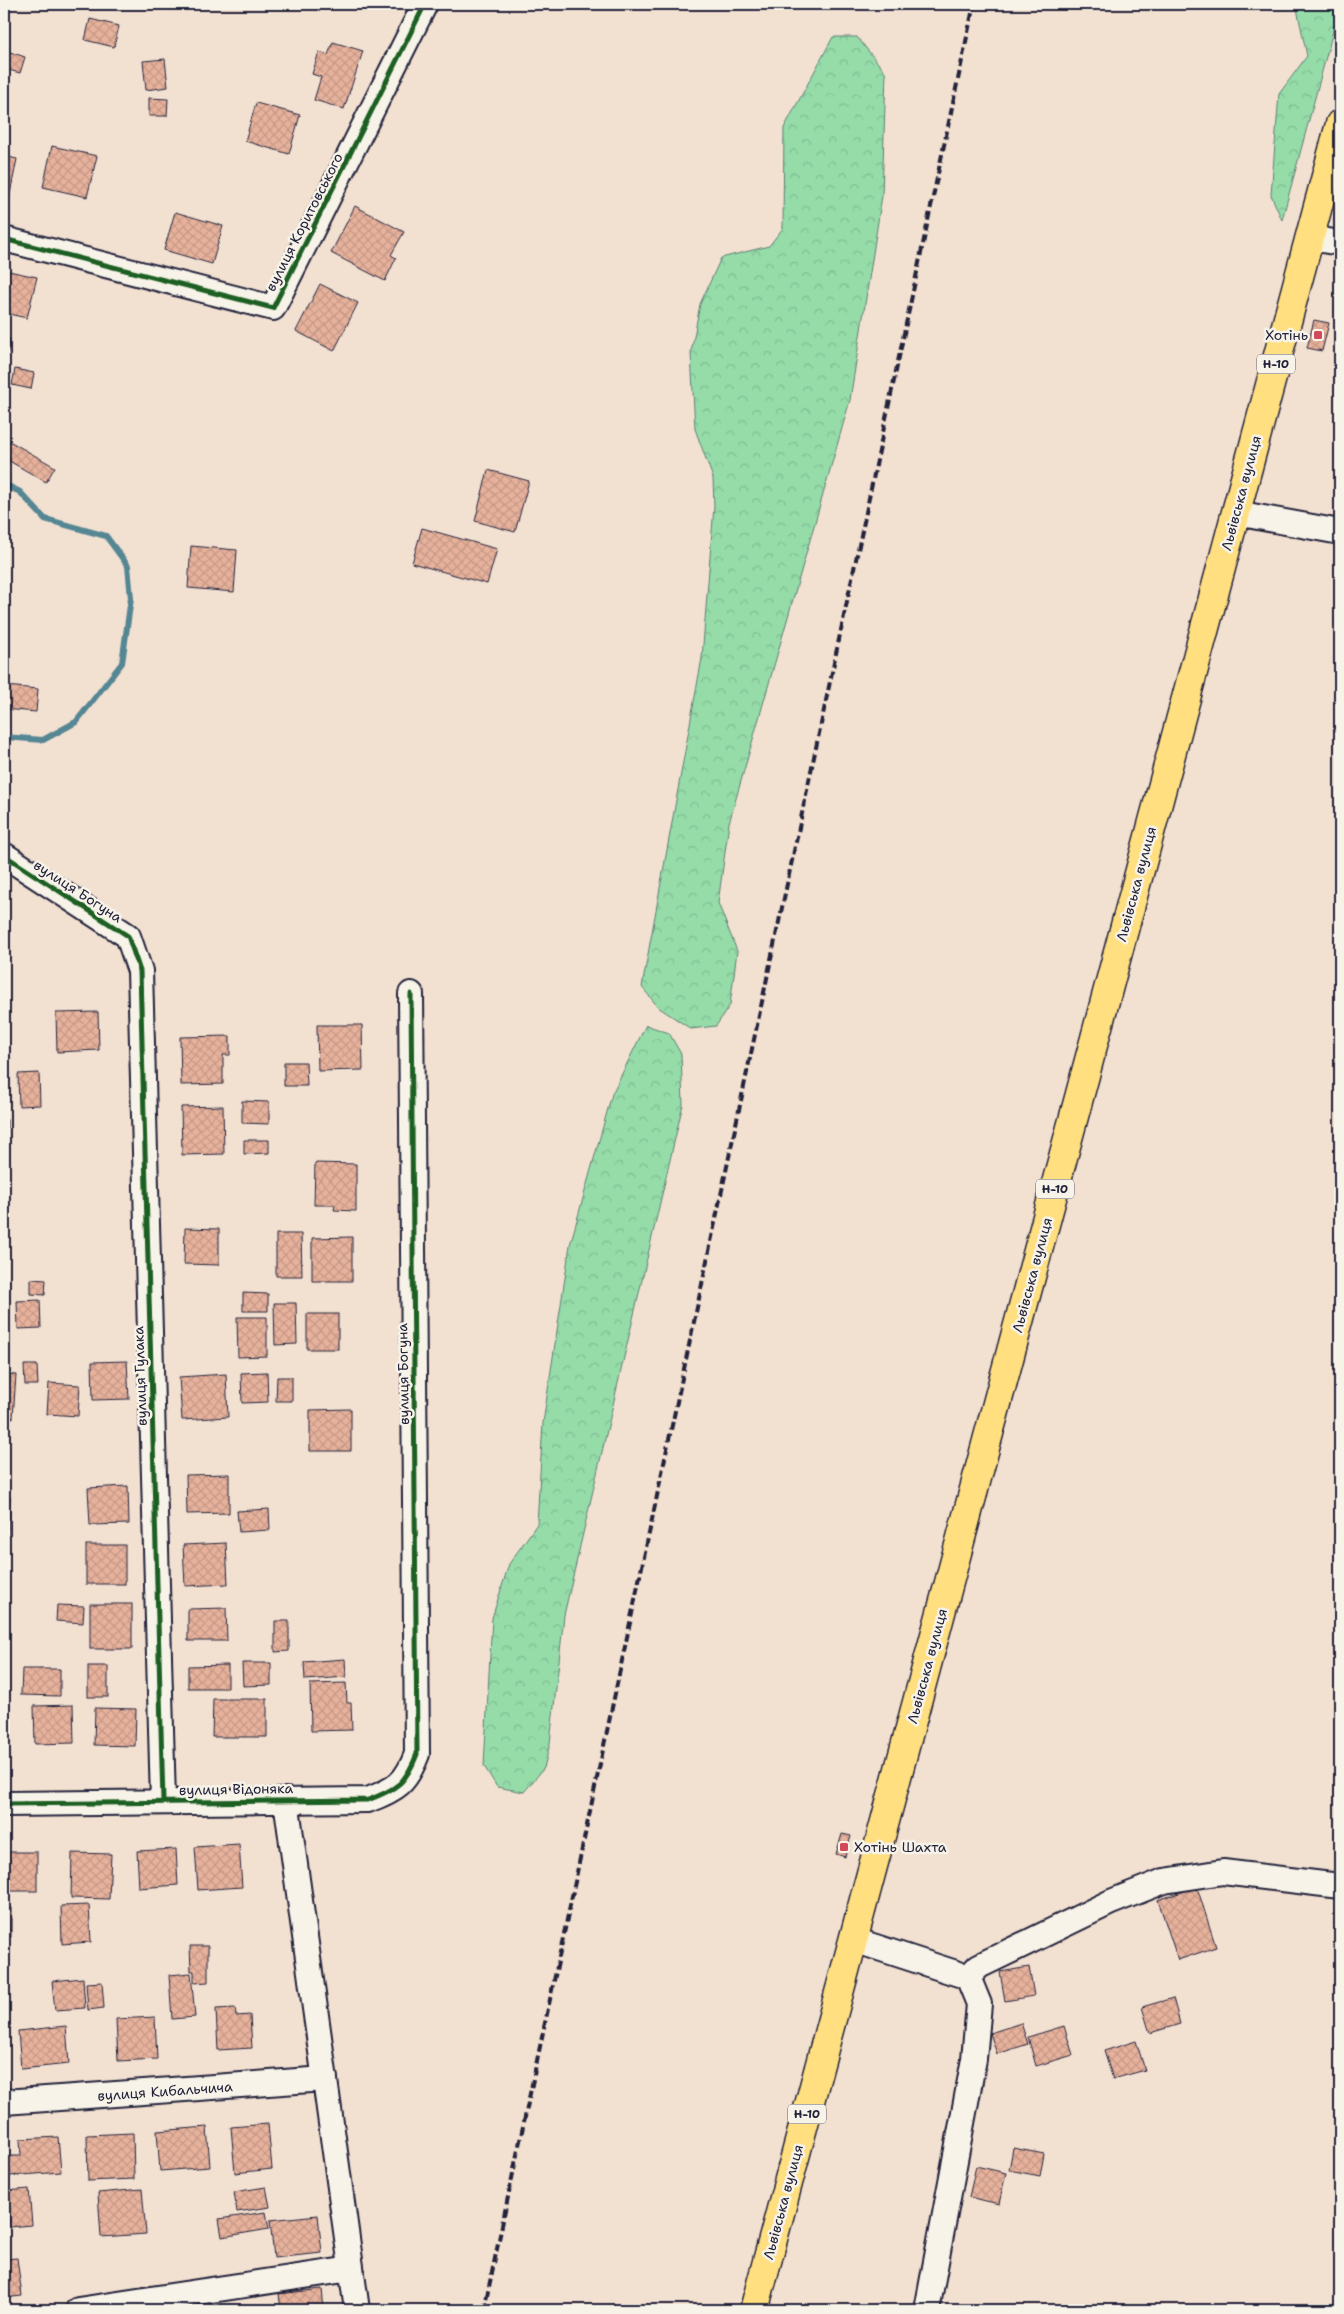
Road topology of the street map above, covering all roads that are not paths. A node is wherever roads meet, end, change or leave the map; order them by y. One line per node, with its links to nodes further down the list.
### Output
1 (425, 4): 4 (street, вулиця Коритовського)
2 (1340, 124): 3 (main road, Львівська вулиця / Н-10)
3 (1310, 238): 5 (street); 6 (main road, Львівська вулиця / Н-10)
4 (4, 239)
5 (1340, 243)
6 (1236, 513): 7 (street); 16 (main road, Львівська вулиця / Н-10)
7 (1340, 532)
8 (4, 856): 9 (street, вулиця Богуна)
9 (133, 951): 13 (street, вулиця Гулака)
10 (411, 994): 11 (street, вулиця Богуна)
11 (418, 1754): 12 (street, вулиця Відоняка)
12 (286, 1800): 13 (street, вулиця Відоняка); 18 (street)
13 (163, 1801): 14 (street, вулиця Відоняка)
14 (4, 1804)
15 (1340, 1886): 17 (street)
16 (854, 1940): 17 (street); 23 (main road, Львівська вулиця / Н-10)
17 (968, 1976): 24 (street)
18 (326, 2079): 19 (street, вулиця Кибальчича); 20 (street)
19 (4, 2102)
20 (351, 2269): 21 (street); 22 (street)
21 (78, 2310)
22 (356, 2310)
23 (754, 2310)
24 (928, 2310)

